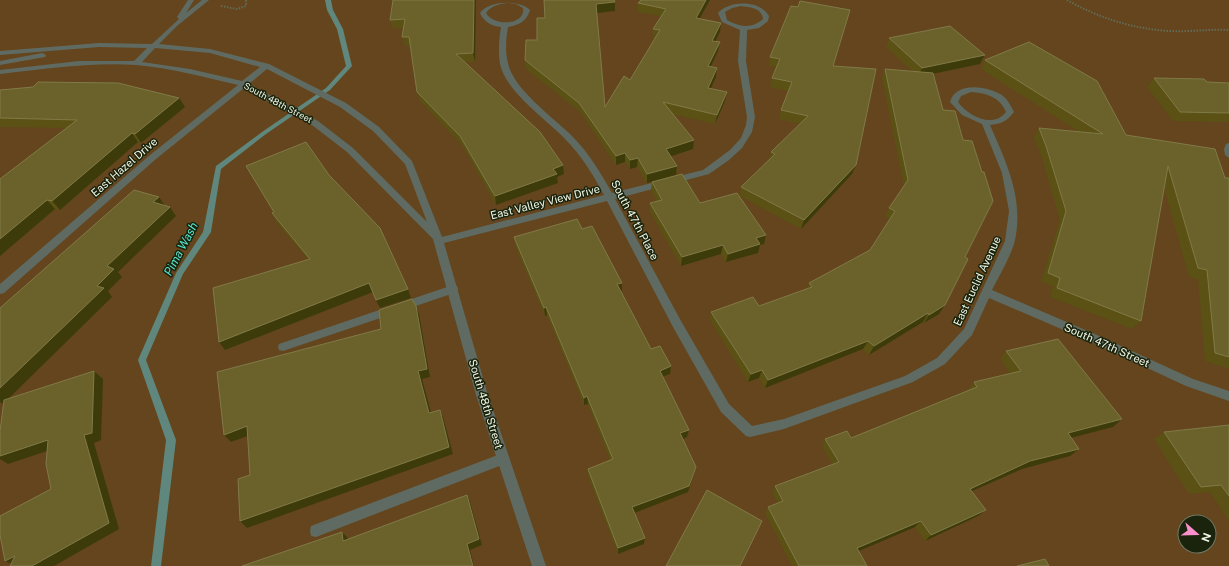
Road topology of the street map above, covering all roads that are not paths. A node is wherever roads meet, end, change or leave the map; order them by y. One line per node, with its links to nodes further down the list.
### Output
1 (192, 0): 4 (street)
2 (206, 0): 4 (street)
3 (505, 24): 3 (street); 17 (street, South 47th Place)
4 (175, 25): 7 (street)
5 (744, 28): 5 (street); 17 (street, East Valley View Drive)
6 (99, 45): 7 (street, South 48th Street); 8 (street, South 48th Street); 9 (street, South 48th Street)
7 (153, 46): 10 (street); 11 (street, South 48th Street)
8 (0, 53)
9 (0, 63)
10 (136, 63): 12 (street, South 48th Street); 13 (street, South 48th Street)
11 (266, 66): 13 (street, East Hazel Drive); 18 (street, South 48th Street)
12 (0, 72)
13 (243, 84): 18 (street, South 48th Street); 20 (street, East Hazel Drive)
14 (986, 122): 14 (street); 21 (street, East Euclid Avenue)
15 (1229, 146): 16 (street)
16 (1229, 155)
17 (610, 197): 18 (street, East Valley View Drive); 24 (street, South 47th Place)
18 (439, 241): 19 (street, South 48th Street)
19 (452, 289): 22 (street); 25 (street, South 48th Street)
20 (0, 290)
21 (986, 292): 23 (street, South 47th Street); 24 (street, East Euclid Avenue)
22 (283, 346)
23 (1229, 396)
24 (750, 432)
25 (503, 458): 26 (street); 27 (street, South 48th Street)
26 (316, 531)
27 (539, 566)

